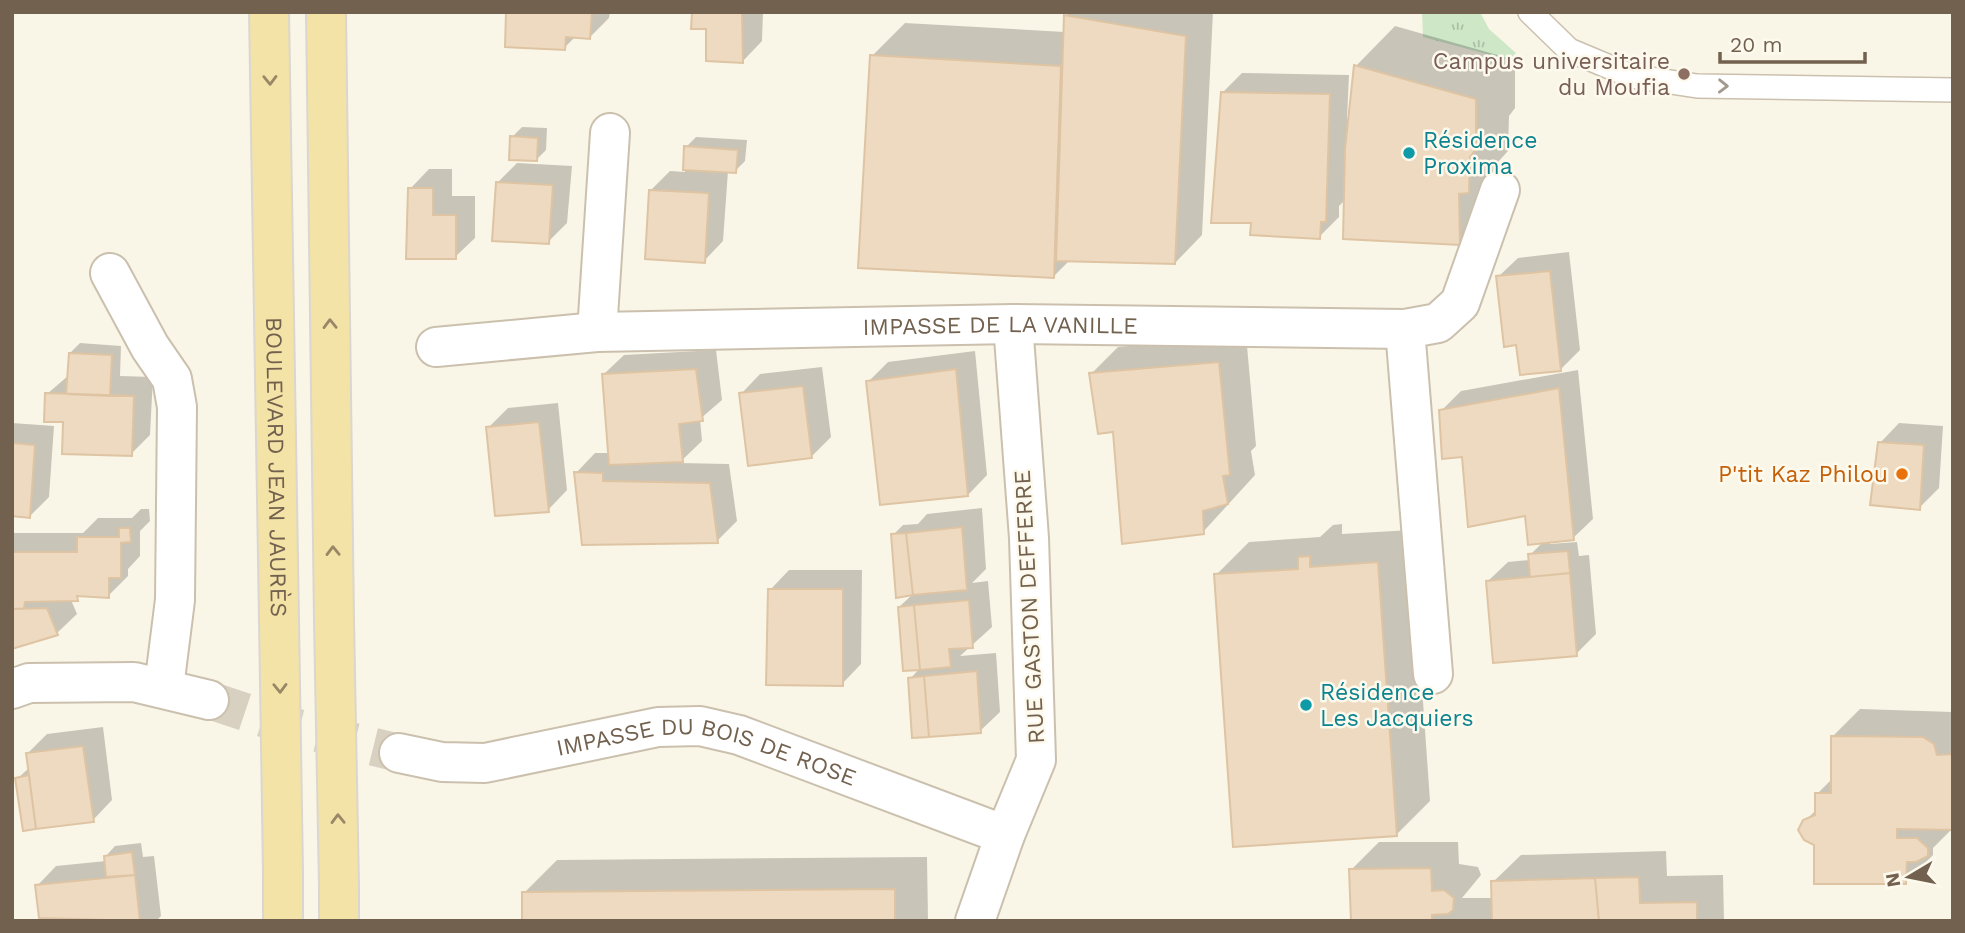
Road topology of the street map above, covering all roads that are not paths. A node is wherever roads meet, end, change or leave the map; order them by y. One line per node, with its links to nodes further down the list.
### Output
1 (269, 12): 19 (main road, BOULEVARD JEAN JAURÈS, one-way to 19, bridge)
2 (326, 12): 18 (main road, one-way to 2, bridge)
3 (1536, 15): 4 (lane, one-way to 4)
4 (1953, 90)
5 (610, 133): 10 (street)
6 (1500, 190): 9 (street, IMPASSE DE LA VANILLE)
7 (110, 274): 13 (street)
8 (1013, 324): 9 (street, IMPASSE DE LA VANILLE); 10 (street, IMPASSE DE LA VANILLE); 17 (street, RUE GASTON DEFFERRE)
9 (1405, 328): 12 (street)
10 (597, 332): 11 (street, IMPASSE DE LA VANILLE)
11 (436, 347)
12 (1433, 674)
13 (164, 687): 14 (street); 15 (street)
14 (12, 689)
15 (209, 700)
16 (399, 753): 17 (street, IMPASSE DU BOIS DE ROSE)
17 (1005, 835): 20 (street, RUE GASTON DEFFERRE)
18 (339, 904)
19 (283, 921)
20 (975, 921)

